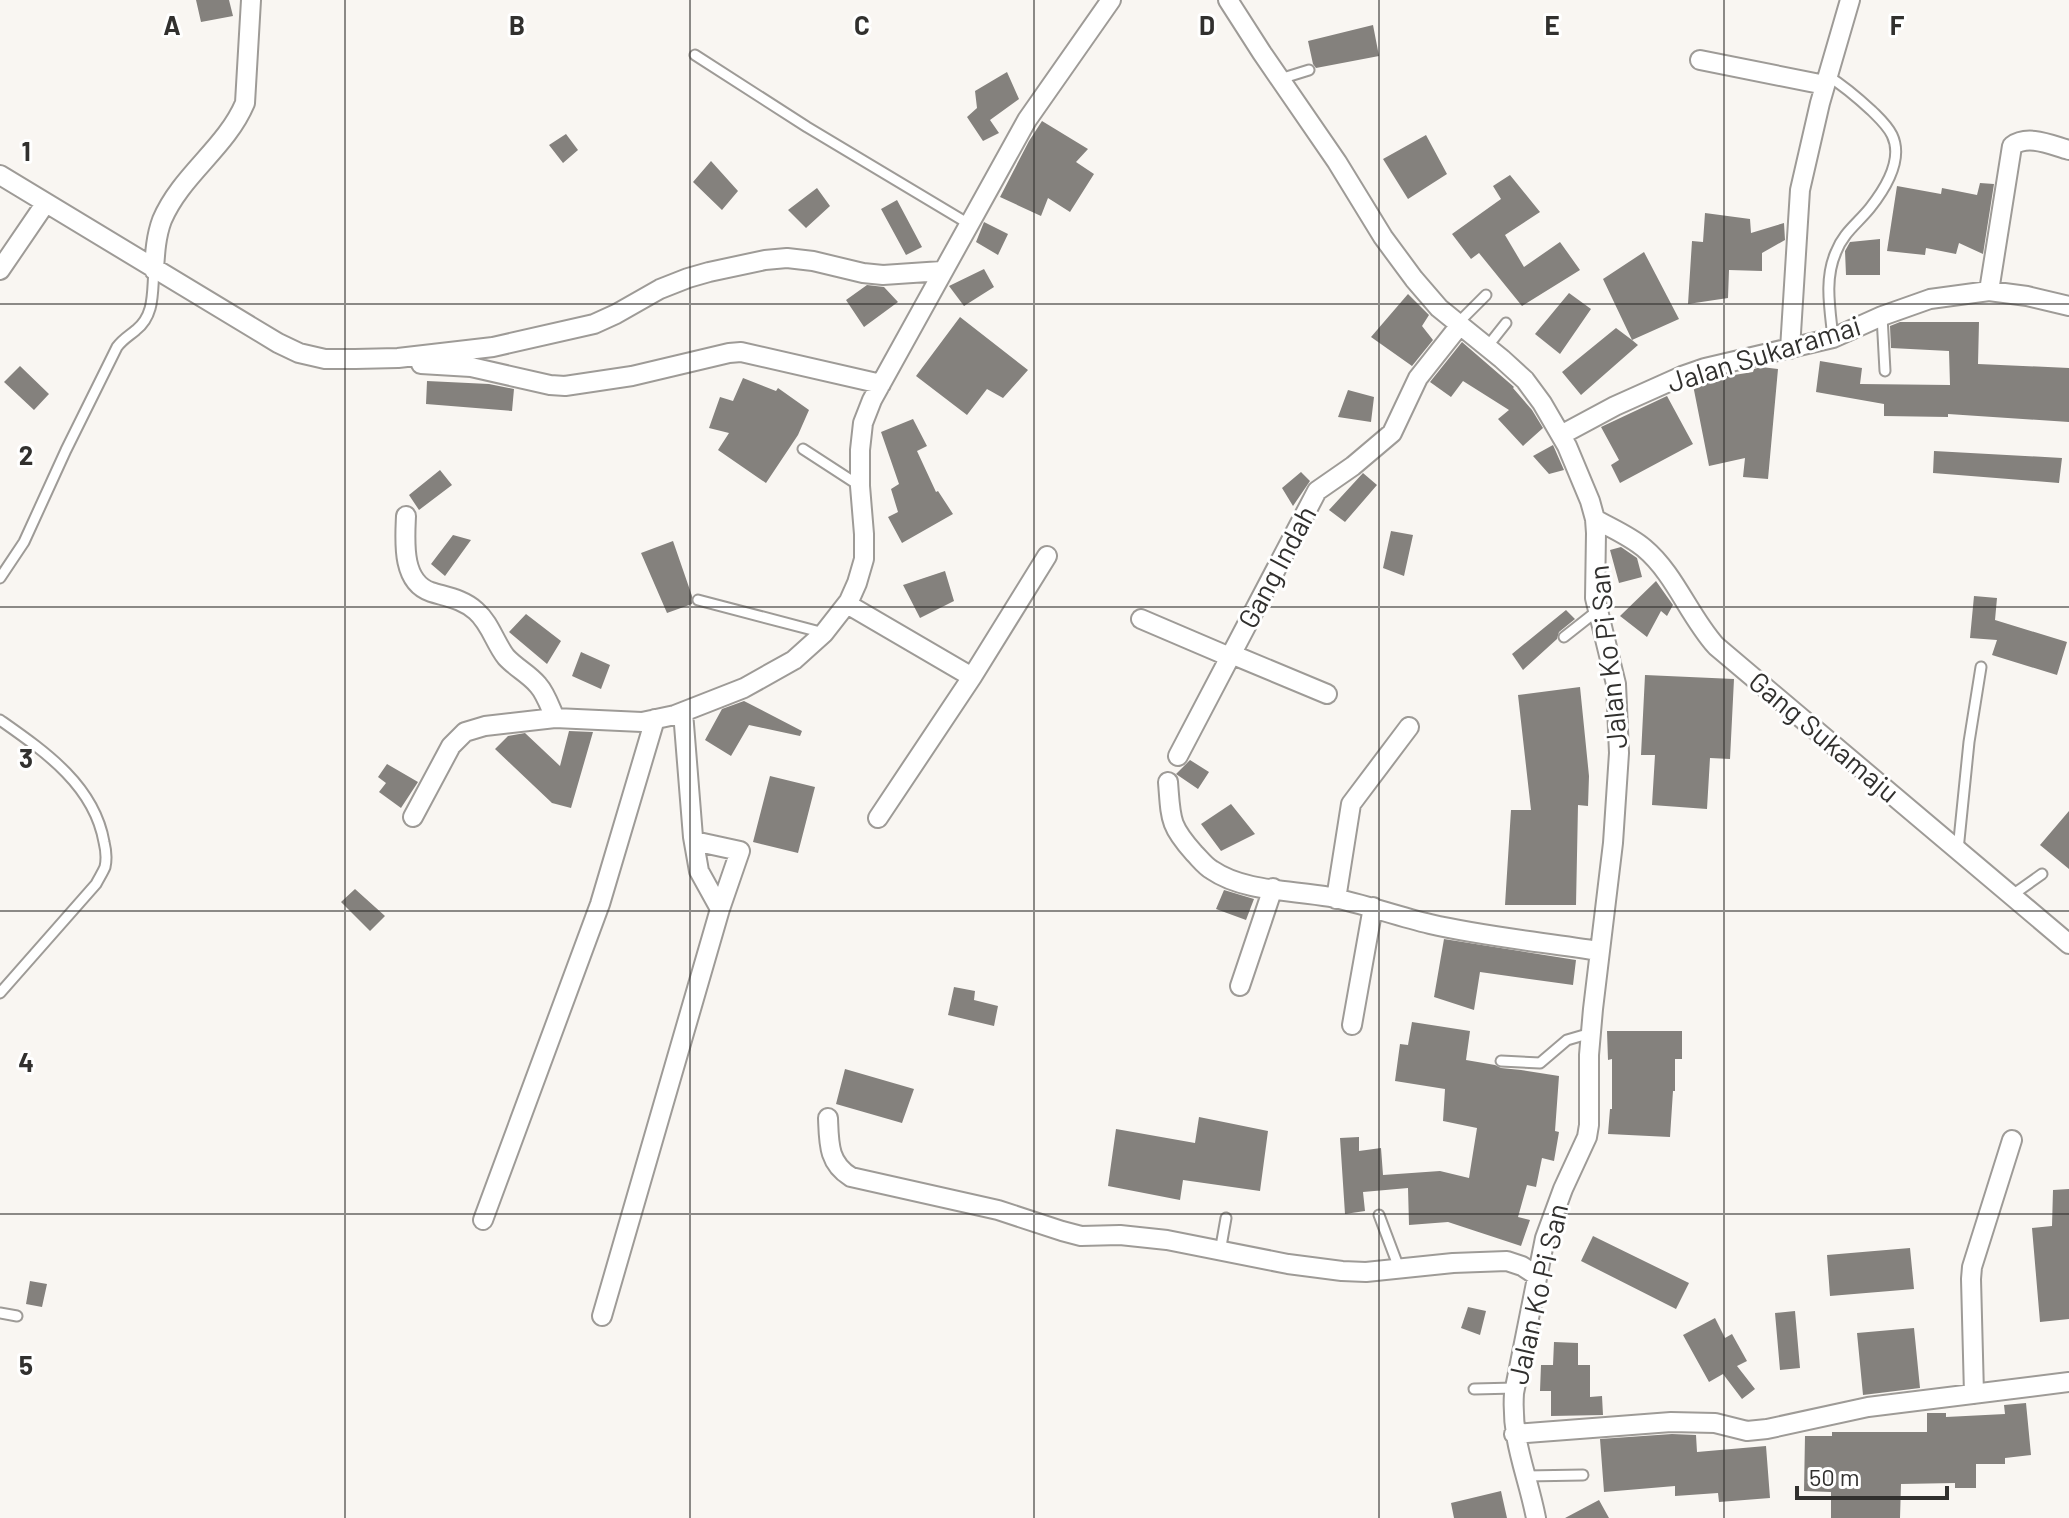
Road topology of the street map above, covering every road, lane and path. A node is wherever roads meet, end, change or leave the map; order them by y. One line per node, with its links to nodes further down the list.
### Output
1 (251, 0): 15 (street)
2 (1111, 0): 13 (street)
3 (1850, 0): 9 (street)
4 (1231, 1): 8 (street, Jalan Ko Pi San)
5 (695, 55): 13 (lane)
6 (1700, 60): 9 (street)
7 (1309, 70): 8 (lane)
8 (1280, 79): 22 (street, Jalan Ko Pi San)
9 (1827, 81): 23 (lane); 25 (street)
10 (2069, 150): 17 (street)
11 (0, 175): 12 (street)
12 (45, 204): 14 (street); 15 (street)
13 (969, 224): 16 (street)
14 (0, 270)
15 (154, 270): 26 (street); 35 (lane)
16 (942, 271): 26 (street); 28 (street)
17 (1989, 291): 19 (street, Jalan Sukaramai); 20 (street, Jalan Sukaramai)
18 (1486, 295): 22 (lane)
19 (2069, 306)
20 (1882, 316): 23 (street, Jalan Sukaramai); 27 (lane)
21 (1506, 323): 24 (lane)
22 (1459, 324): 24 (street, Jalan Ko Pi San); 42 (street, Gang Indah)
23 (1833, 338): 25 (street, Jalan Sukaramai)
24 (1487, 347): 29 (street, Jalan Ko Pi San)
25 (1790, 349): 29 (street, Jalan Sukaramai)
26 (339, 359): 28 (street)
27 (1885, 371)
28 (881, 384): 31 (street)
29 (1561, 435): 33 (street, Jalan Ko Pi San)
30 (803, 449): 31 (lane)
31 (860, 486): 37 (street)
32 (406, 516): 47 (street)
33 (1595, 519): 38 (street, Jalan Ko Pi San); 56 (street, Gang Sukamaju)
34 (1047, 556): 44 (street)
35 (0, 578)
36 (698, 600): 40 (lane)
37 (847, 604): 40 (street); 44 (street)
38 (1597, 611): 41 (lane); 64 (street, Jalan Ko Pi San)
39 (1141, 619): 42 (street)
40 (824, 633): 46 (street)
41 (1564, 637)
42 (1230, 656): 45 (street); 51 (street, Gang Indah)
43 (1981, 667): 56 (lane)
44 (972, 677): 54 (street)
45 (1327, 694)
46 (683, 712): 48 (street); 55 (street)
47 (555, 718): 48 (street); 53 (street)
48 (655, 719): 74 (street)
49 (0, 720): 66 (lane)
50 (1409, 727): 60 (street)
51 (1178, 756)
52 (1168, 782): 58 (street)
53 (413, 817)
54 (878, 818)
55 (694, 841): 62 (street); 62 (street)
56 (1958, 850): 59 (street, Gang Sukamaju)
57 (2042, 874): 59 (lane)
58 (1273, 888): 60 (street); 65 (street)
59 (2011, 896): 63 (street, Gang Sukamaju)
60 (1336, 899): 61 (street)
61 (1373, 907): 64 (street); 67 (street)
62 (720, 909): 80 (street)
63 (2069, 944)
64 (1599, 951): 68 (street, Jalan Ko Pi San)
65 (1240, 986)
66 (0, 993)
67 (1352, 1025)
68 (1591, 1033): 69 (lane); 77 (street, Jalan Ko Pi San)
69 (1501, 1061)
70 (828, 1118): 75 (street)
71 (2012, 1140): 84 (street)
72 (1379, 1215): 76 (lane)
73 (1226, 1218): 75 (lane)
74 (483, 1220)
75 (1220, 1252): 76 (street)
76 (1399, 1268): 77 (street)
77 (1536, 1275): 82 (street, Jalan Ko Pi San)
78 (0, 1313): 79 (lane)
79 (17, 1316)
80 (602, 1316)
81 (2069, 1382): 84 (street)
82 (1515, 1388): 83 (lane); 85 (street, Jalan Ko Pi San)
83 (1474, 1389)
84 (1974, 1394): 85 (street)
85 (1514, 1434): 87 (street, Jalan Ko Pi San)
86 (1583, 1475): 87 (lane)
87 (1526, 1476): 88 (street, Jalan Ko Pi San)
88 (1536, 1518)

